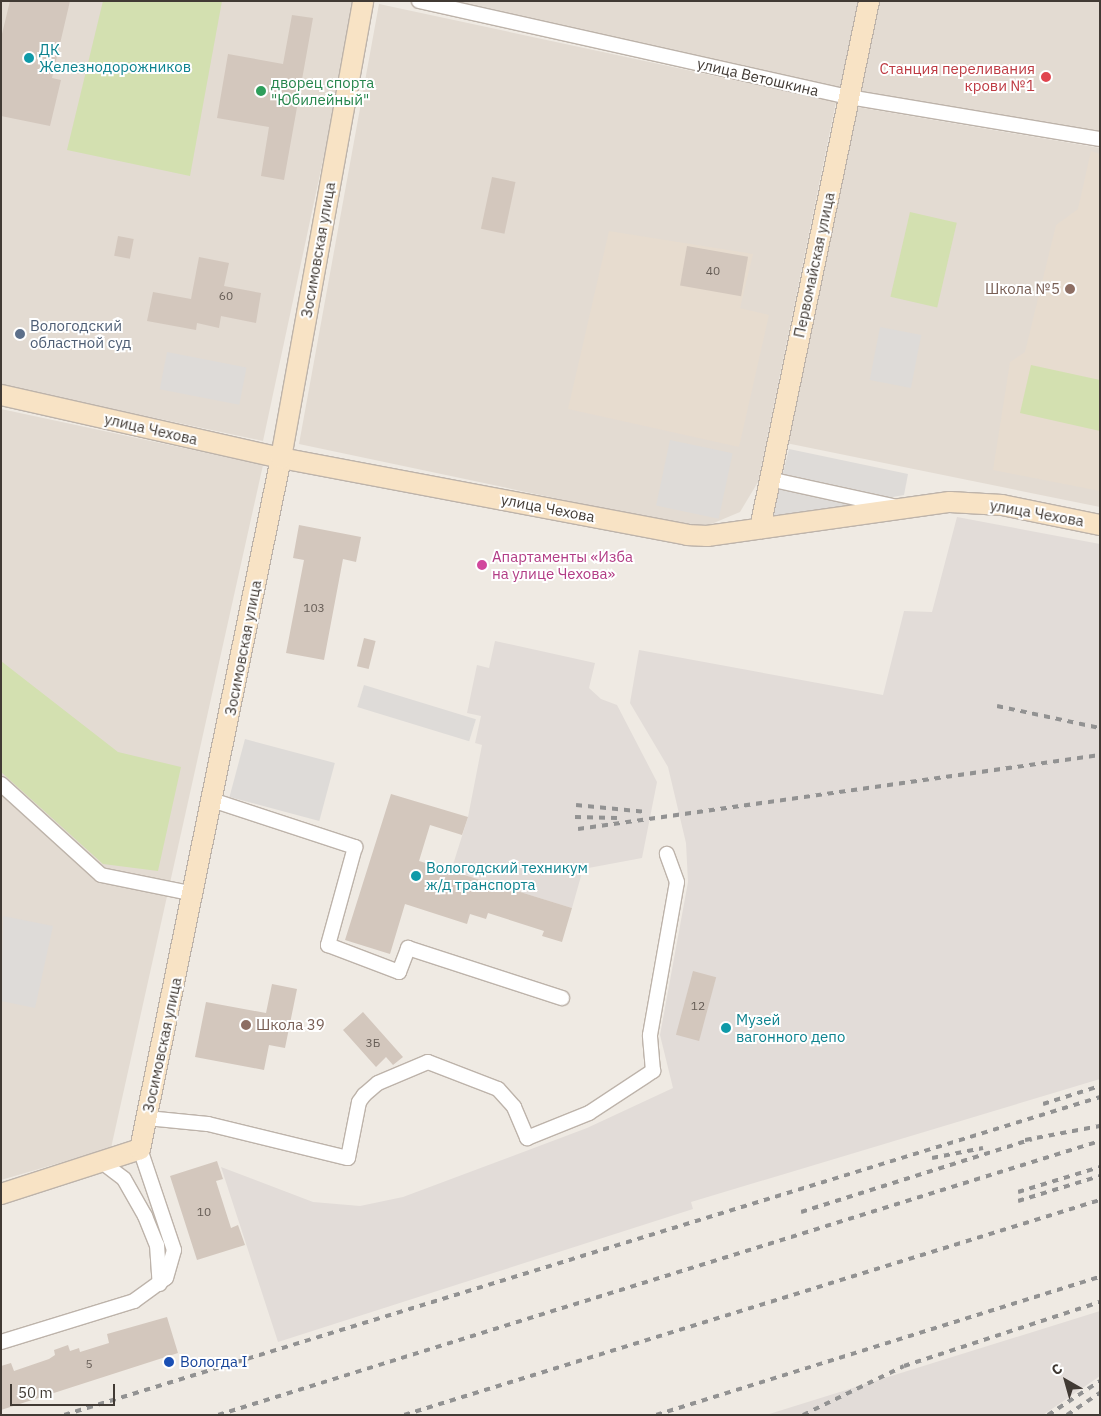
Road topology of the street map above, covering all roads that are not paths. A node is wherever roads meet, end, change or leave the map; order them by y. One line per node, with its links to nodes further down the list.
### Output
1 (363, 1): 7 (street, Зосимовская улица)
2 (419, 1): 4 (street, улица Ветошкина)
3 (869, 1): 4 (street, Первомайская улица)
4 (849, 97): 5 (street, улица Ветошкина); 8 (street, Первомайская улица)
5 (1100, 140)
6 (1, 396): 7 (street, улица Чехова)
7 (281, 458): 11 (street, улица Чехова); 13 (street, Зосимовская улица)
8 (769, 479): 9 (street); 11 (street, Первомайская улица)
9 (901, 508): 10 (street, улица Чехова); 11 (street, улица Чехова)
10 (1100, 525)
11 (760, 528)
12 (1, 784): 15 (street)
13 (212, 800): 15 (street, Зосимовская улица); 16 (street)
14 (667, 854): 17 (street)
15 (194, 894): 17 (street, Зосимовская улица)
16 (562, 998)
17 (147, 1118): 18 (street, Зосимовская улица)
18 (140, 1149): 19 (street); 21 (street)
19 (102, 1162): 20 (street); 21 (street)
20 (1, 1194)
21 (160, 1285): 22 (street)
22 (1, 1342)

